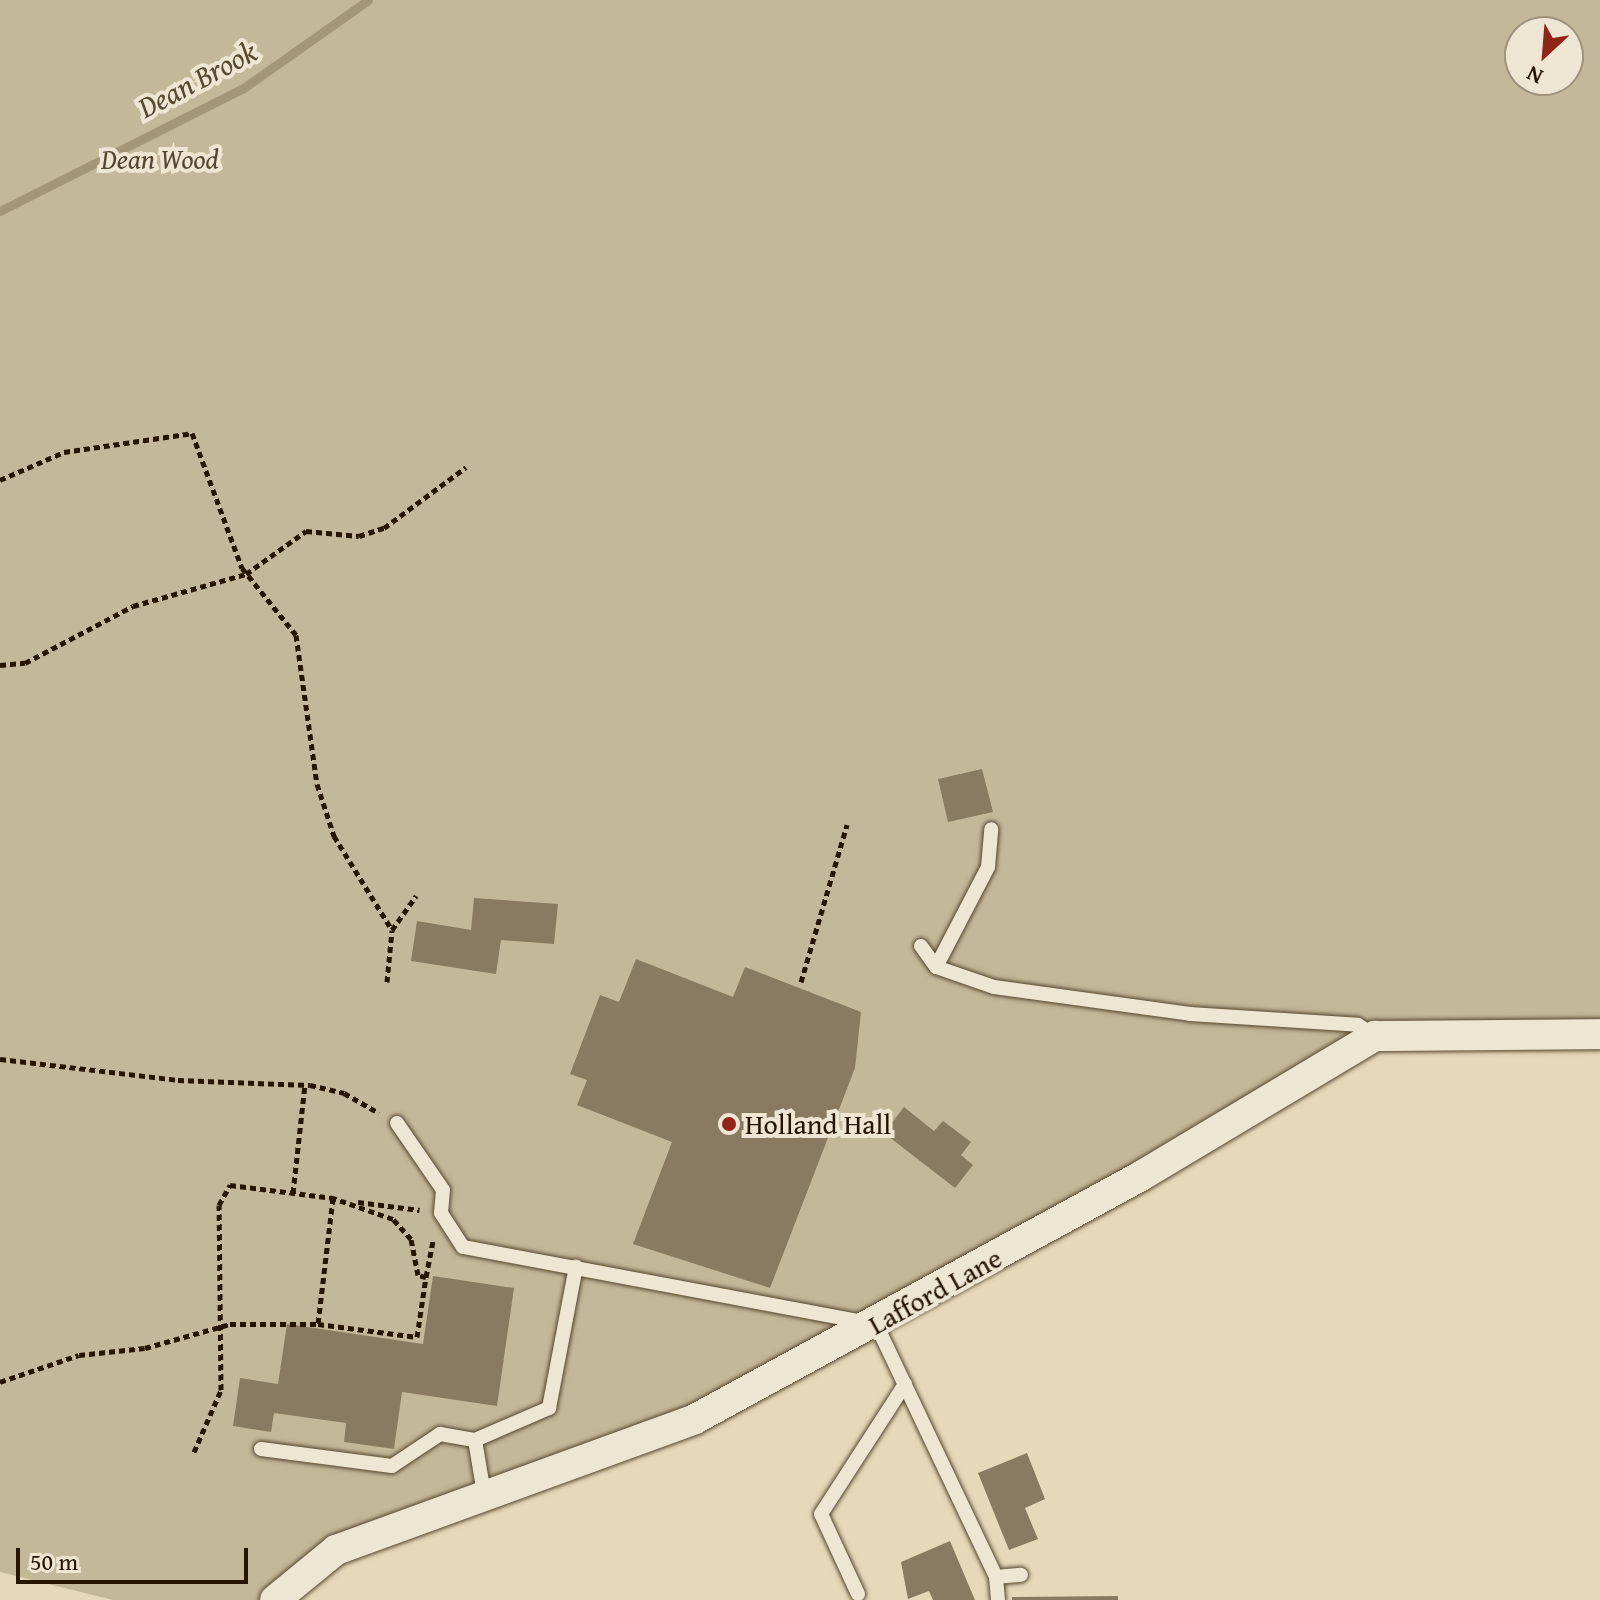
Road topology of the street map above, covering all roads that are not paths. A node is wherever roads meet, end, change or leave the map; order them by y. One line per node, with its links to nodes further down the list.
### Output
1 (991, 829): 3 (lane)
2 (921, 946): 3 (lane)
3 (936, 967): 5 (lane)
4 (1600, 1034): 5 (street, Lafford Lane)
5 (1375, 1036): 8 (street, Lafford Lane)
6 (397, 1123): 7 (lane)
7 (576, 1267): 8 (lane); 10 (lane)
8 (876, 1324): 9 (lane); 12 (street, Lafford Lane)
9 (905, 1384): 14 (lane); 15 (lane)
10 (475, 1440): 11 (lane); 12 (lane)
11 (261, 1449)
12 (484, 1494): 16 (street, Lafford Lane)
13 (1021, 1575): 14 (lane)
14 (996, 1577): 17 (lane)
15 (858, 1594)
16 (275, 1600)
17 (998, 1600)

